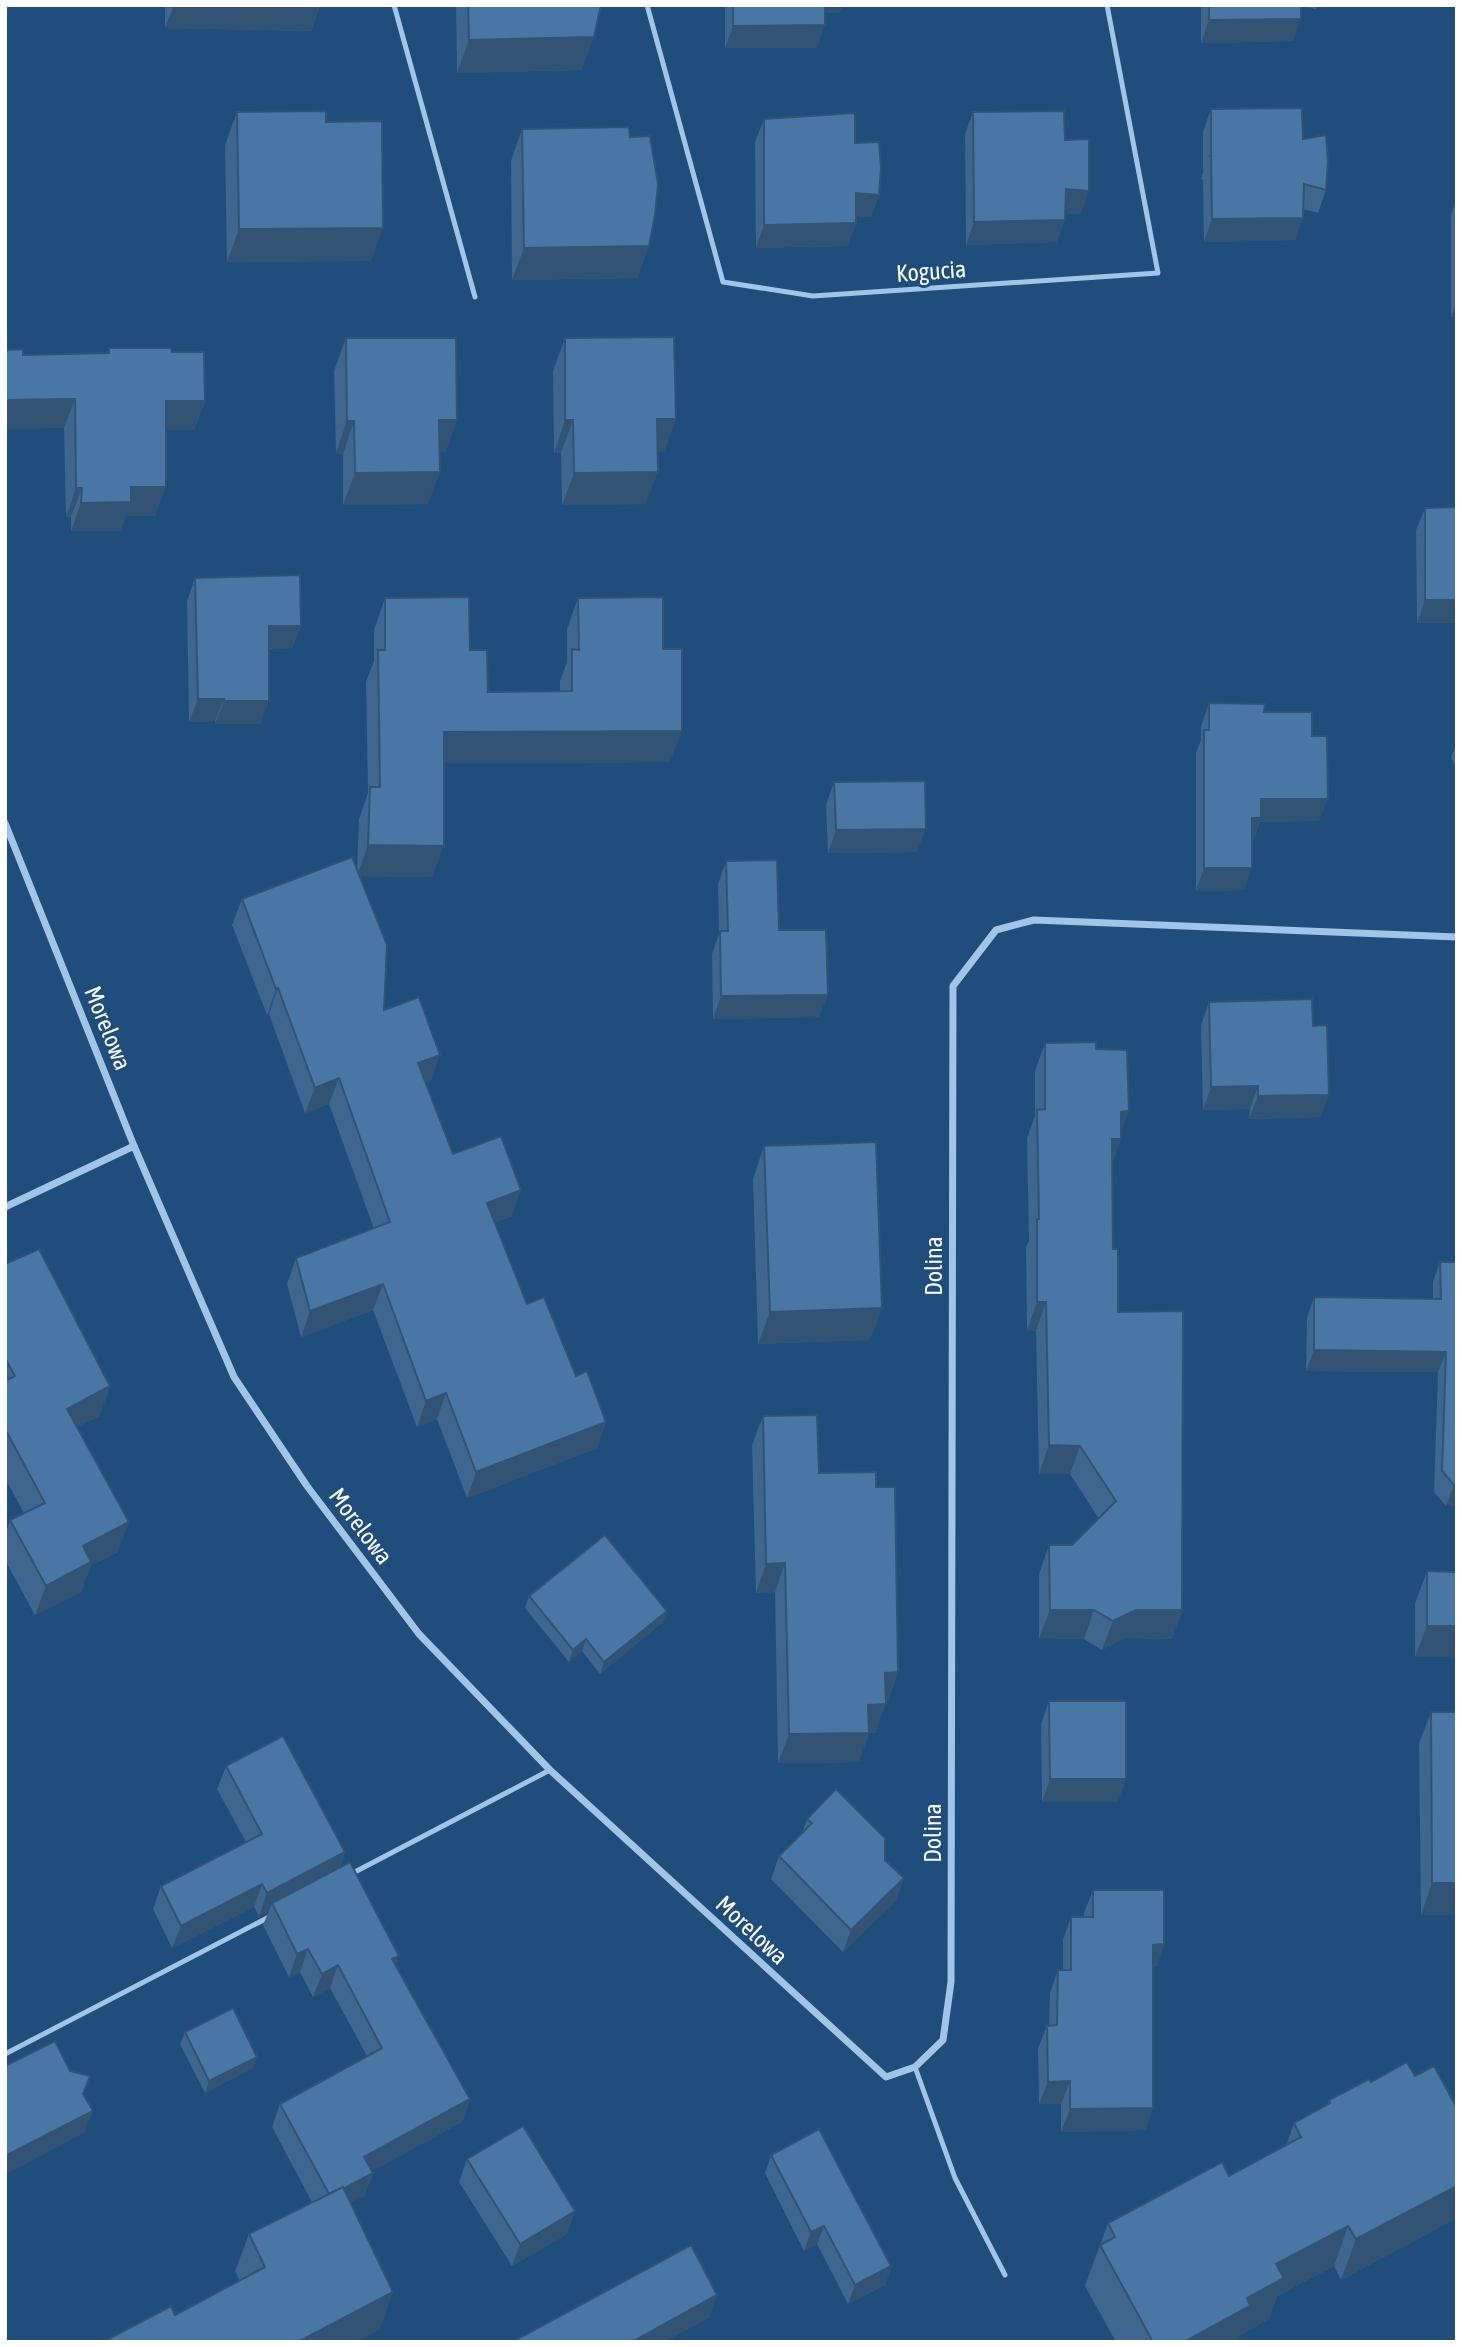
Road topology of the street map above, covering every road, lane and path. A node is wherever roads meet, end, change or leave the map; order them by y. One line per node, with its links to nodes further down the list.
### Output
1 (394, 5): 4 (lane)
2 (647, 5): 3 (lane, Kogucia)
3 (1107, 5)
4 (475, 297)
5 (5, 824): 7 (street, Morelowa)
6 (1457, 937): 13 (street, Dolina)
7 (134, 1146): 8 (street); 9 (street, Morelowa)
8 (5, 1207)
9 (550, 1770): 10 (lane); 13 (street, Morelowa)
10 (340, 1880)
11 (278, 1912): 12 (lane)
12 (5, 2054)
13 (915, 2067): 14 (lane)
14 (1005, 2275)

